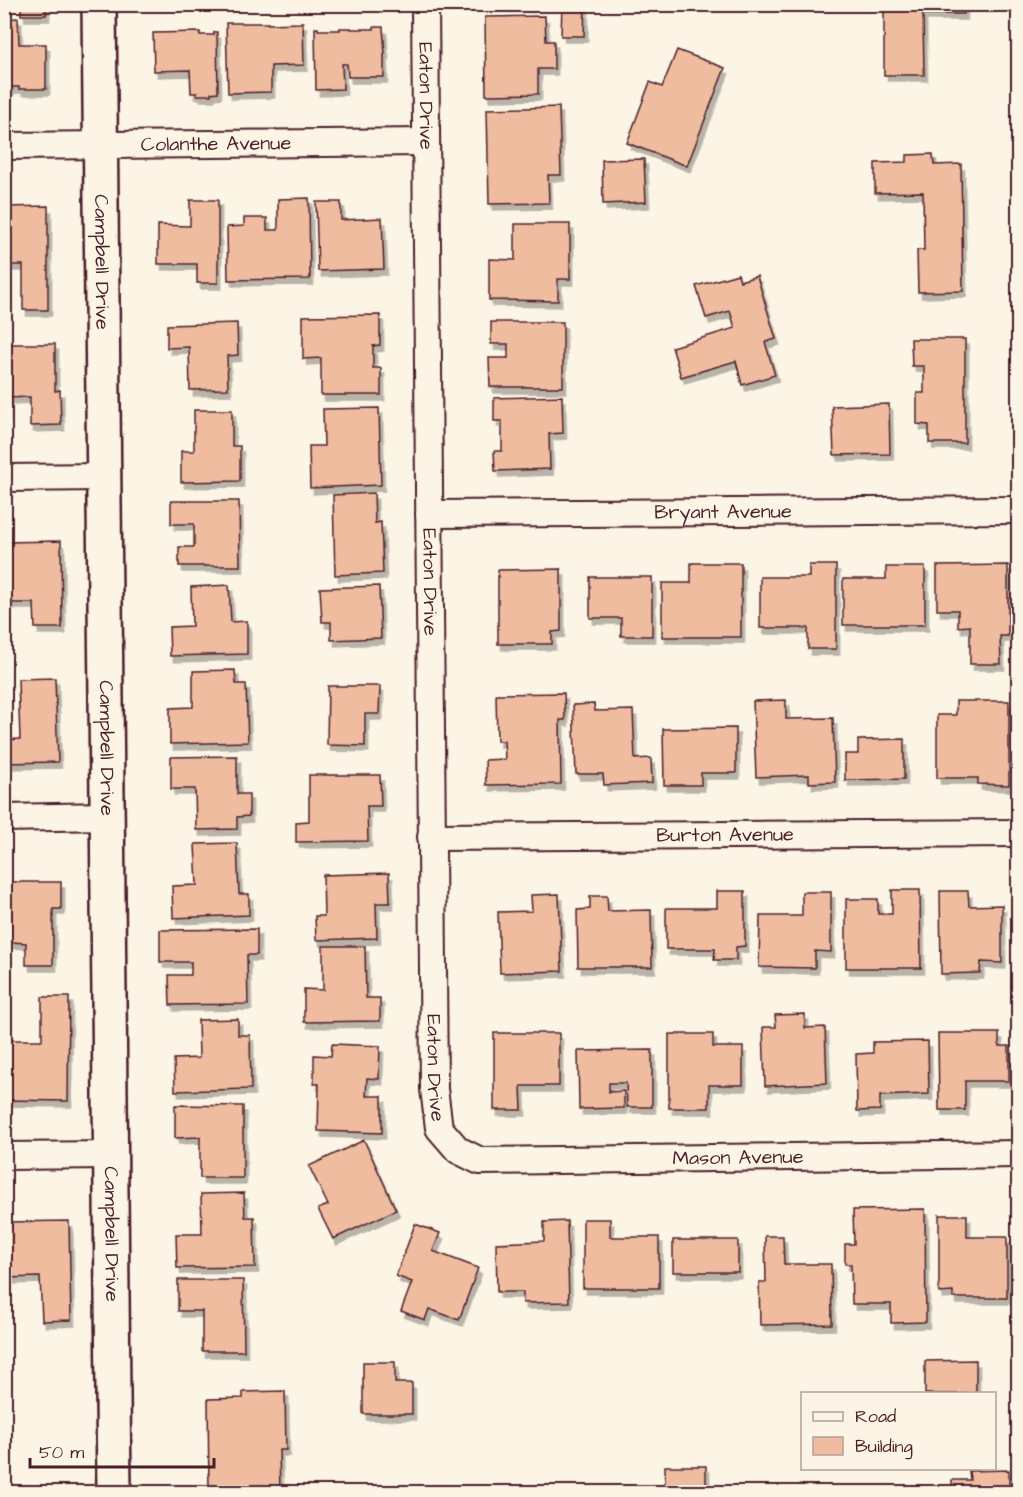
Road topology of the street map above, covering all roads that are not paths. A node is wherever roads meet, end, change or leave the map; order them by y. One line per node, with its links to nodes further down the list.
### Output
1 (99, 4): 4 (street, Campbell Drive)
2 (425, 4): 3 (street, Eaton Drive)
3 (425, 142): 4 (street, Colanthe Avenue); 9 (street, Eaton Drive)
4 (100, 146): 5 (street, Colanthe Avenue); 6 (street, Campbell Drive)
5 (4, 147)
6 (103, 477): 7 (street); 10 (street, Campbell Drive)
7 (4, 478)
8 (1018, 510): 9 (street, Bryant Avenue)
9 (429, 514): 13 (street, Eaton Drive)
10 (107, 816): 11 (street); 16 (street, Campbell Drive)
11 (4, 818)
12 (1018, 833): 13 (street, Burton Avenue)
13 (431, 837): 14 (street, Eaton Drive)
14 (458, 1150): 15 (street, Mason Avenue)
15 (1018, 1154)
16 (110, 1155): 17 (street); 18 (street, Campbell Drive)
17 (4, 1156)
18 (114, 1492)

